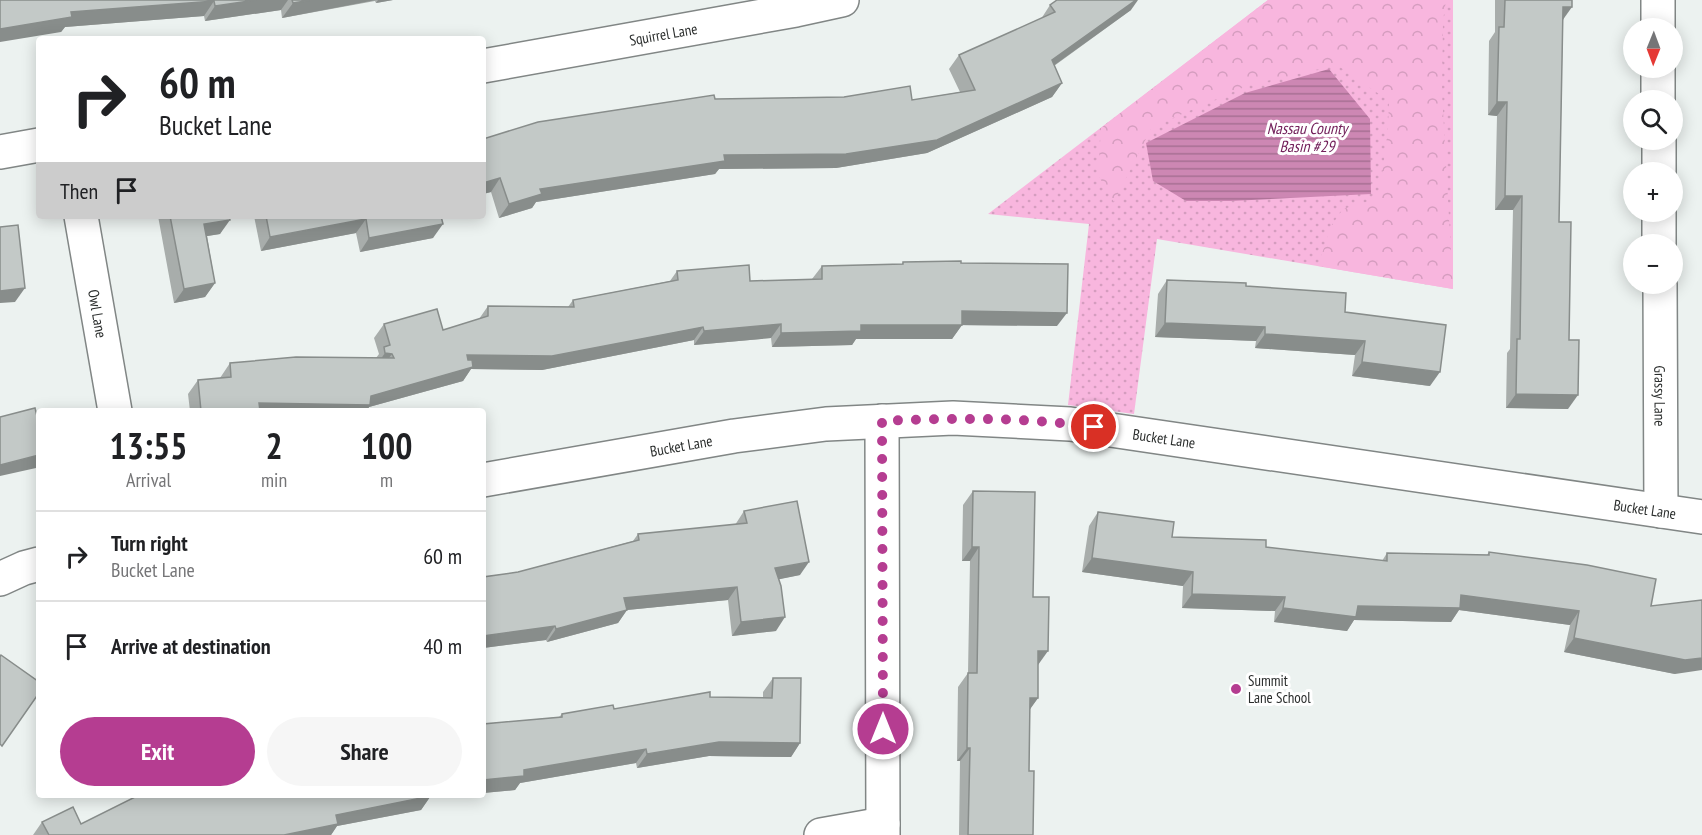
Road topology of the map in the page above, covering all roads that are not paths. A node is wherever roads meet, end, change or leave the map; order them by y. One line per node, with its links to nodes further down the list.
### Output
1 (842, 0): 4 (street, Squirrel Lane)
2 (1658, 0): 3 (street)
3 (1658, 18)
4 (486, 65)
5 (36, 146): 6 (street)
6 (0, 152)
7 (82, 219): 9 (street, Owl Lane)
8 (1660, 294): 12 (street, Grassy Lane)
9 (114, 408)
10 (882, 421): 11 (street, Bucket Lane); 12 (street, Bucket Lane); 16 (street)
11 (486, 479)
12 (1661, 511): 13 (street, Bucket Lane)
13 (1702, 517)
14 (36, 565): 15 (street)
15 (0, 579)
16 (883, 830): 17 (street)
17 (821, 835)

